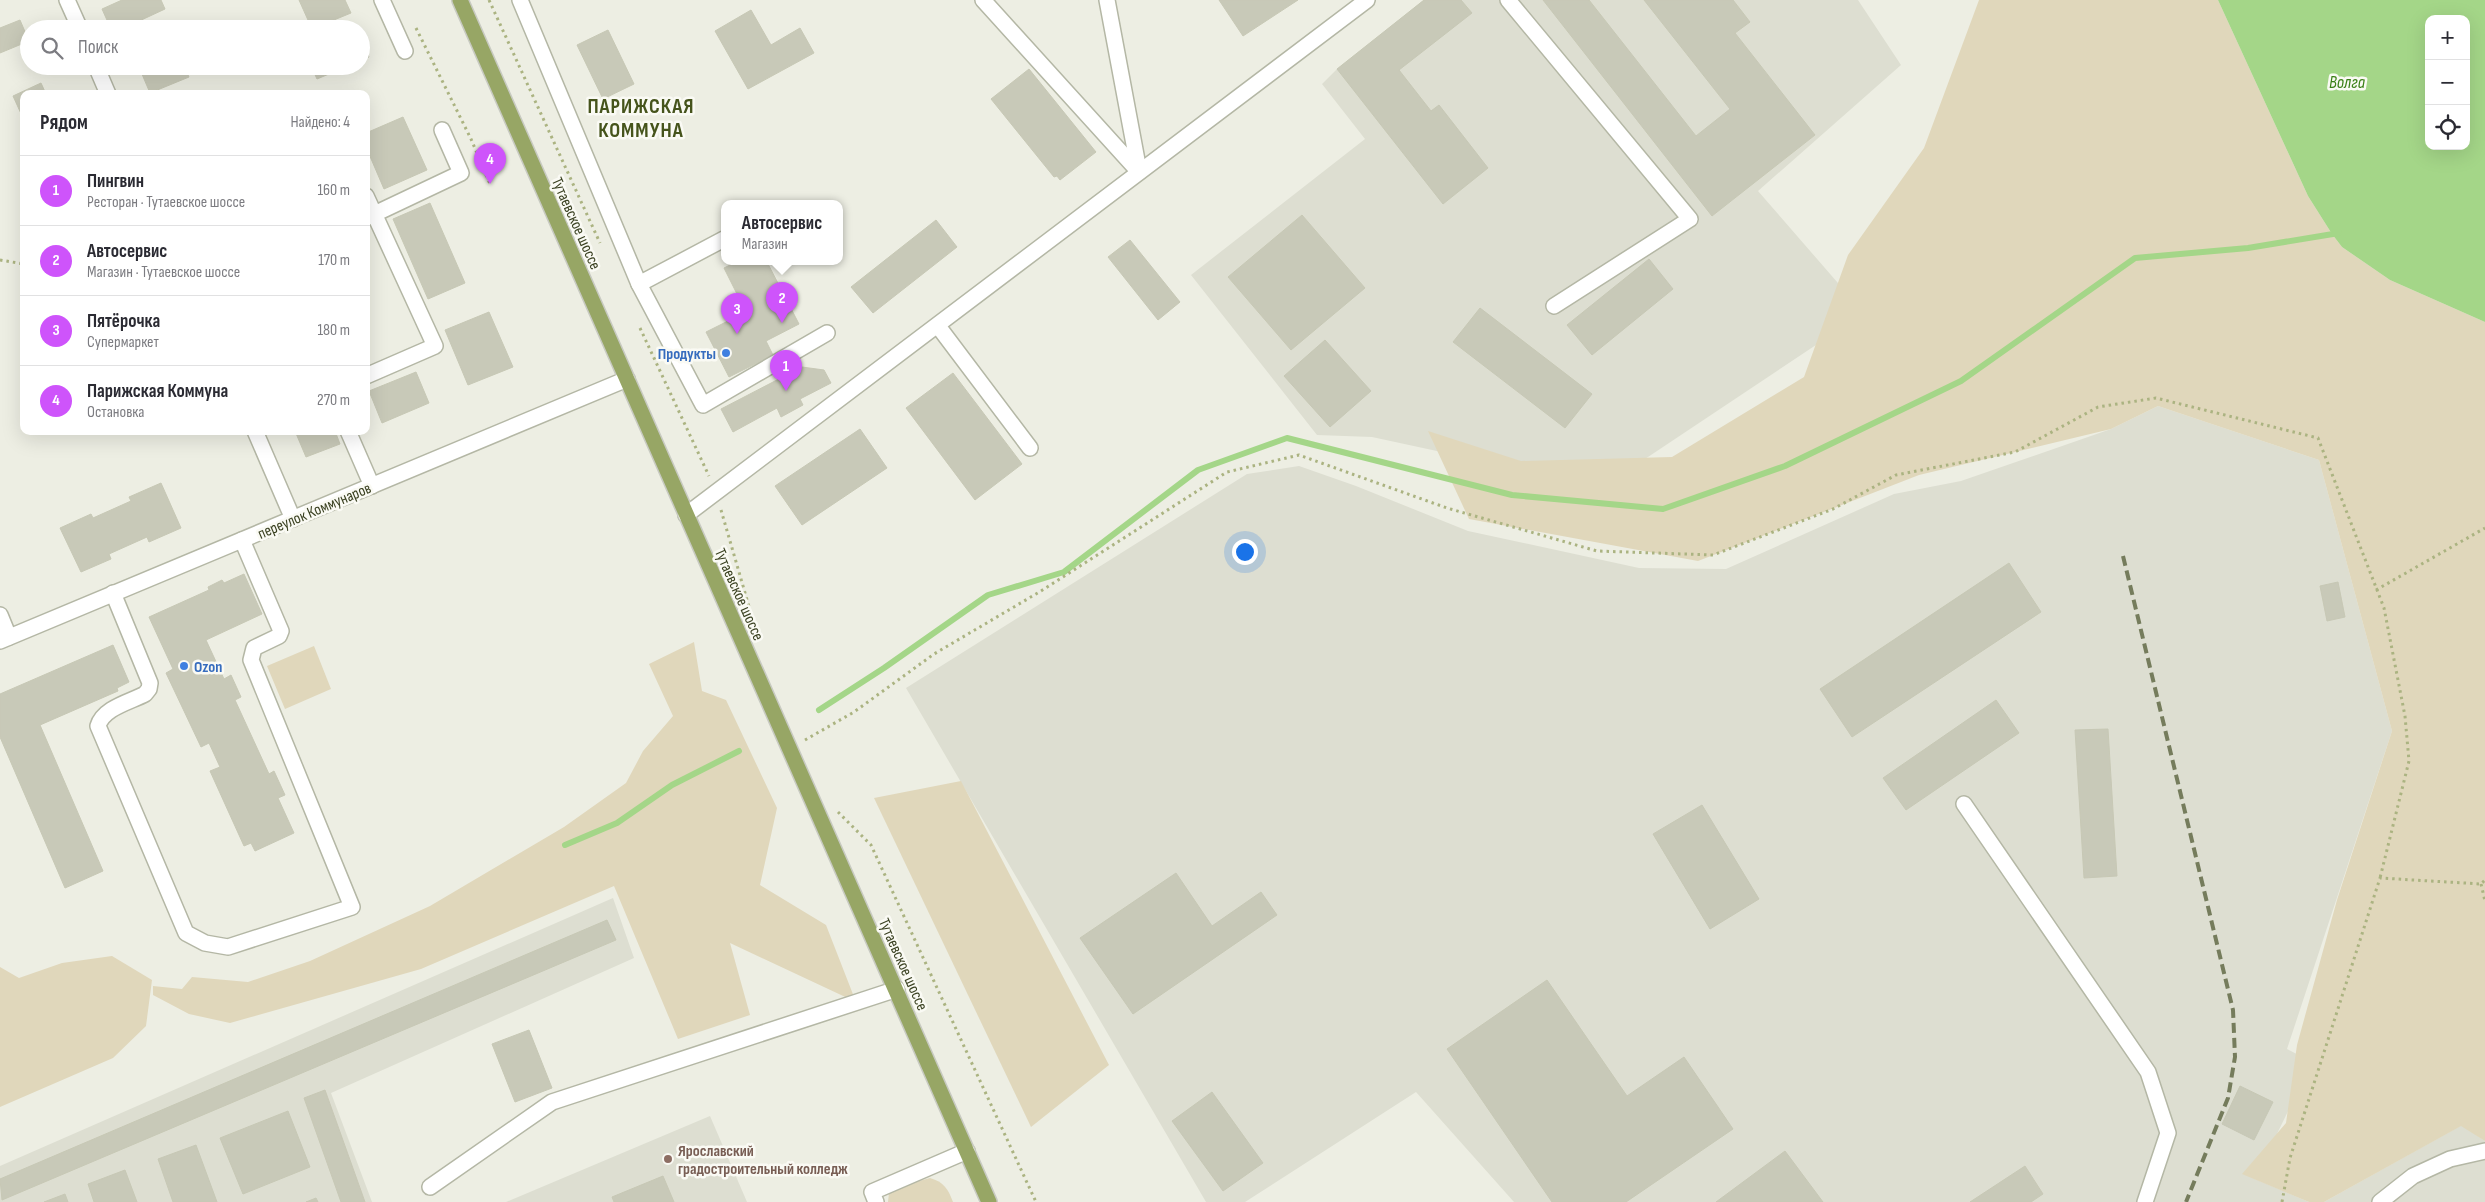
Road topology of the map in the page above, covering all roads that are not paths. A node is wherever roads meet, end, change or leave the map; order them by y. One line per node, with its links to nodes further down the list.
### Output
1 (67, 0): 9 (street)
2 (382, 0): 10 (street)
3 (460, 0): 22 (main road, Тутаевское шоссе)
4 (520, 0): 17 (street)
5 (983, 0): 14 (street)
6 (1107, 0): 14 (street)
7 (1367, 0): 14 (street)
8 (1508, 0): 18 (street)
9 (76, 20)
10 (405, 51)
11 (100, 75): 12 (street)
12 (106, 90)
13 (442, 130): 15 (street)
14 (1139, 172): 19 (street)
15 (370, 216): 21 (street)
16 (721, 241): 17 (street)
17 (639, 284): 20 (street)
18 (1554, 306)
19 (938, 326): 25 (street); 27 (street)
20 (827, 334)
21 (370, 374)
22 (627, 379): 26 (street, переулок Коммунаров); 27 (main road, Тутаевское шоссе)
23 (257, 435): 28 (street)
24 (350, 435): 26 (street)
25 (1030, 448)
26 (372, 486): 28 (street, переулок Коммунаров)
27 (686, 515): 34 (main road, Тутаевское шоссе)
28 (293, 519): 29 (street, переулок Коммунаров)
29 (242, 540): 30 (street, переулок Коммунаров); 30 (street)
30 (113, 593): 32 (street, переулок Коммунаров)
31 (0, 615): 32 (street)
32 (5, 639)
33 (1964, 804): 40 (street)
34 (897, 989): 35 (main road, Тутаевское шоссе); 37 (street)
35 (967, 1151): 38 (street); 39 (main road, Тутаевское шоссе)
36 (2485, 1151): 41 (street)
37 (430, 1187)
38 (876, 1202)
39 (988, 1202)
40 (2145, 1202)
41 (2380, 1202)

